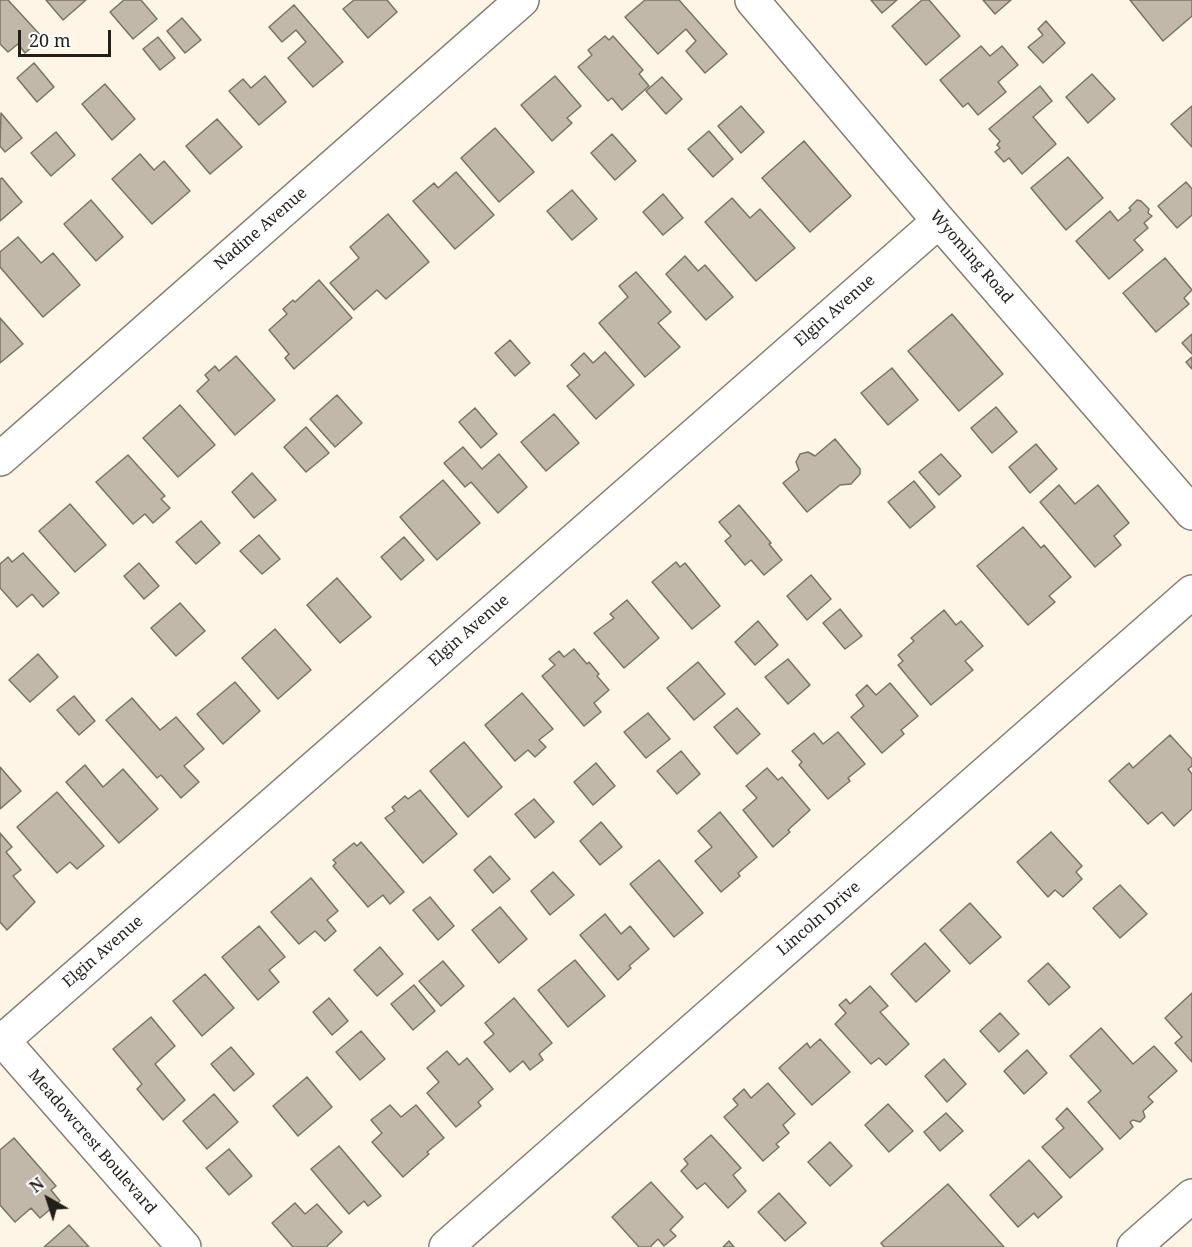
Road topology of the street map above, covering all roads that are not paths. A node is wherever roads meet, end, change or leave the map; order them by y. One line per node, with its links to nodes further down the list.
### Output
1 (522, 0): 4 (street, Nadine Avenue)
2 (752, 0): 3 (street, Wyoming Road)
3 (939, 221): 5 (street, Wyoming Road); 7 (street, Elgin Avenue)
4 (0, 459)
5 (1192, 513)
6 (1192, 592): 10 (street, Lincoln Drive)
7 (1, 1040): 9 (street, Meadowcrest Boulevard)
8 (1192, 1196): 11 (street)
9 (184, 1247)
10 (446, 1247)
11 (1134, 1247)

